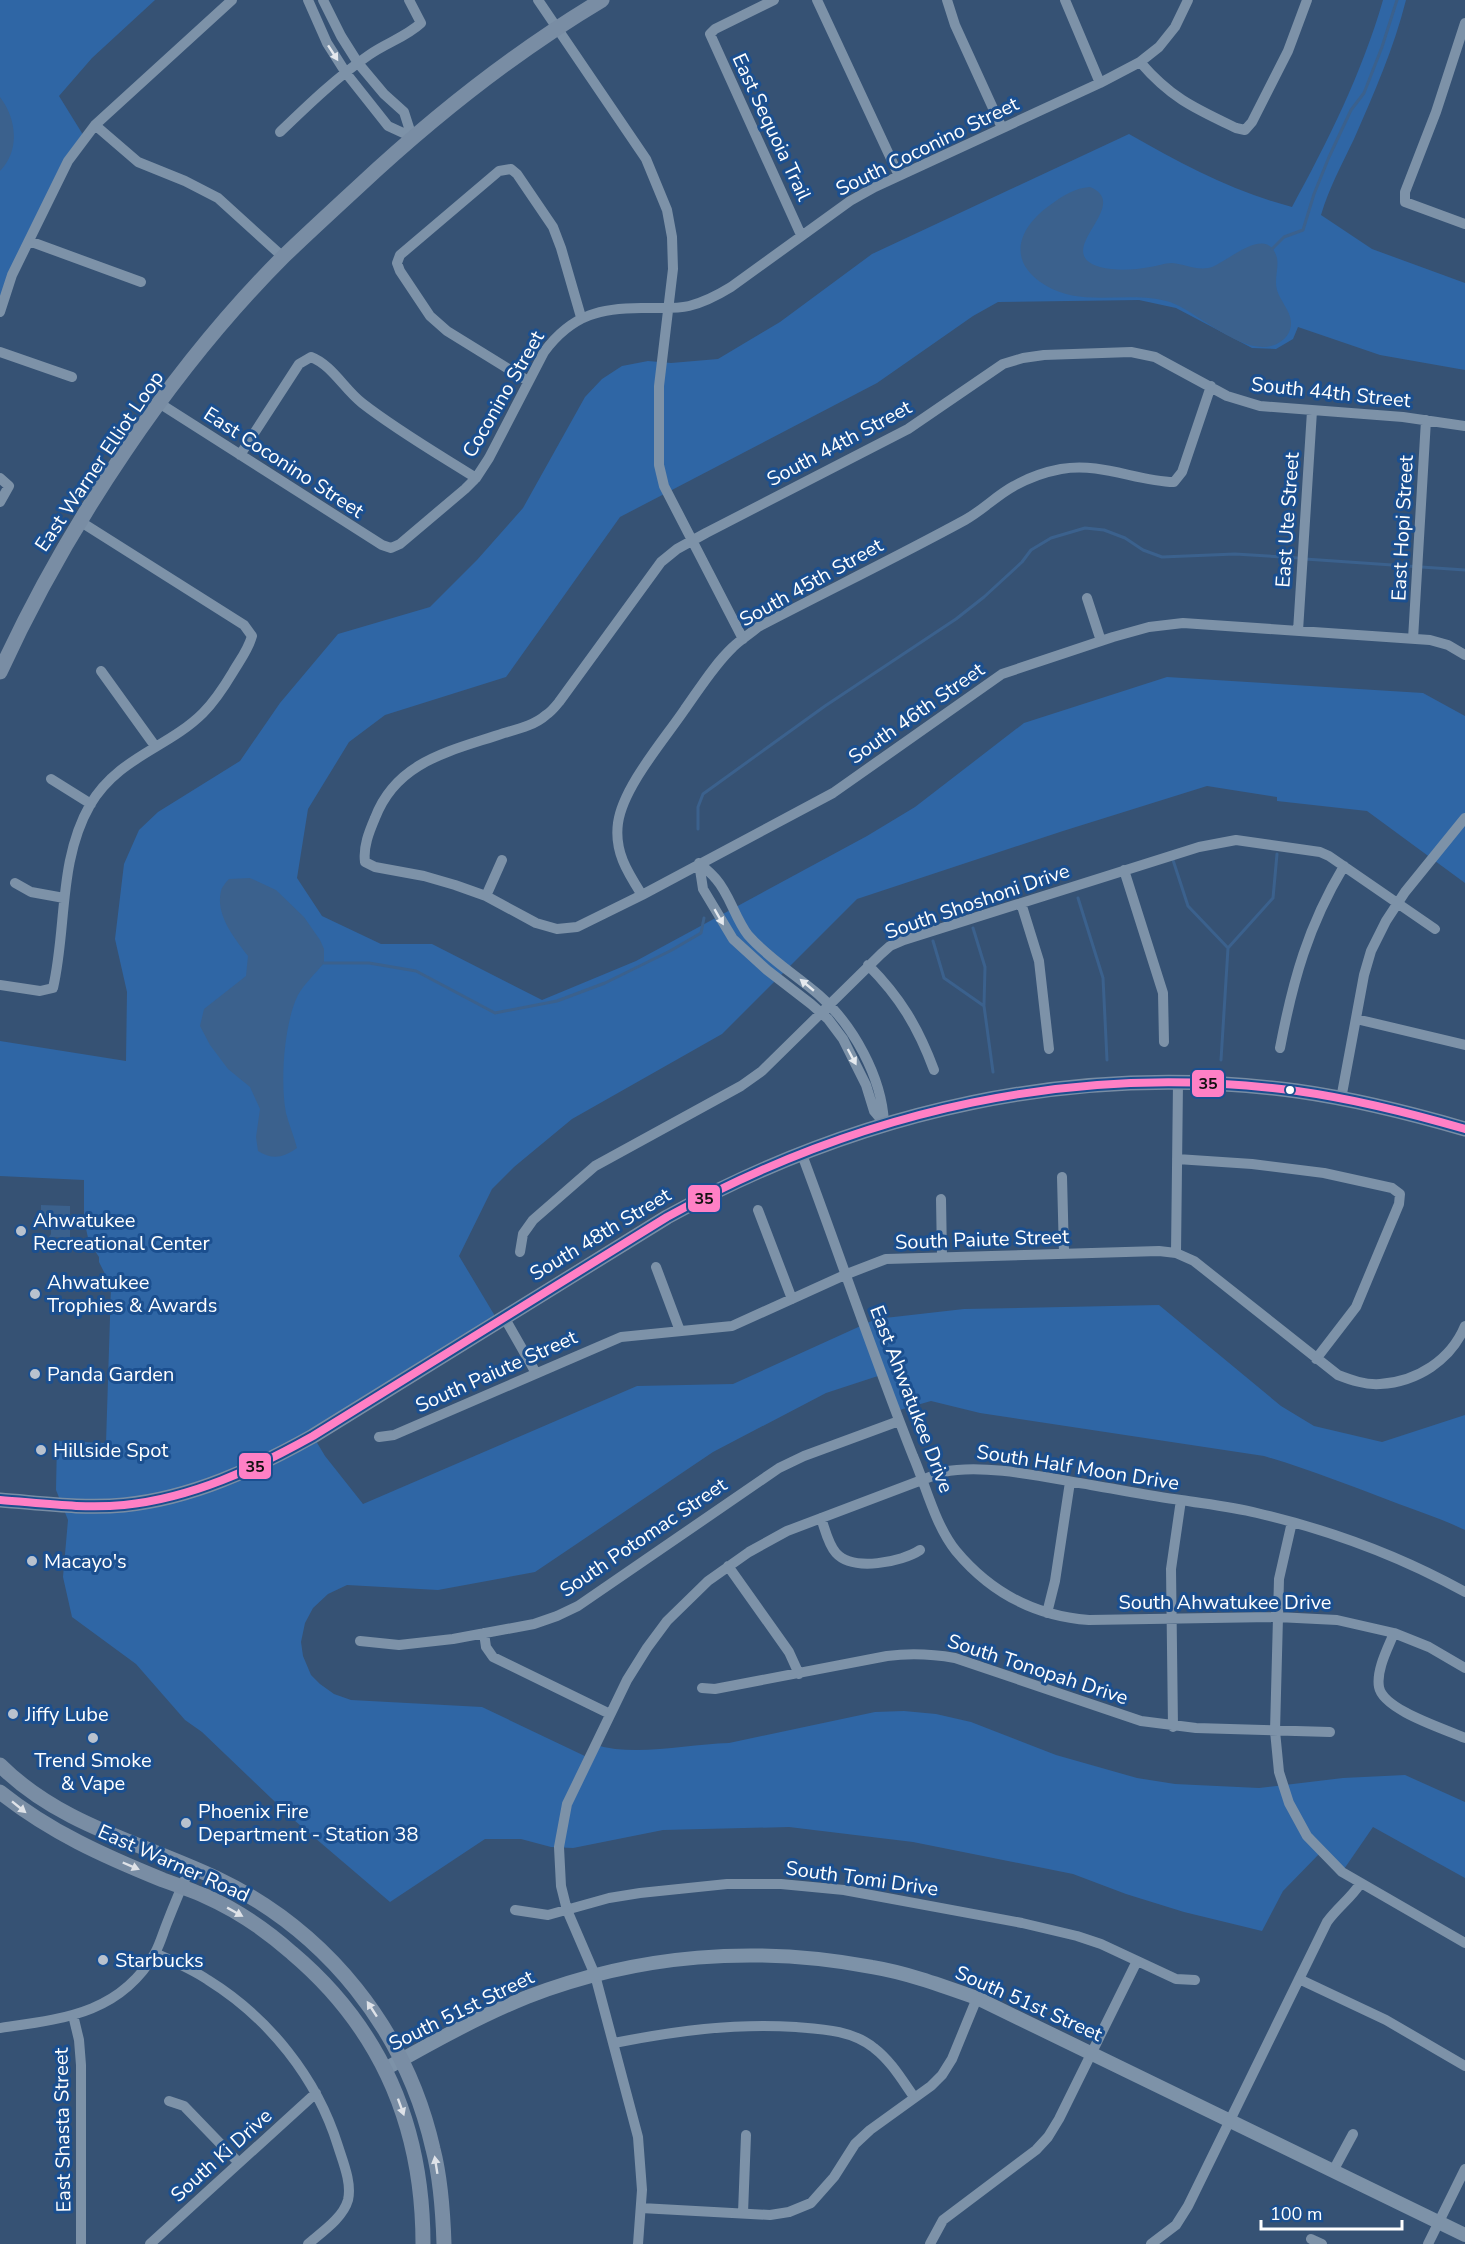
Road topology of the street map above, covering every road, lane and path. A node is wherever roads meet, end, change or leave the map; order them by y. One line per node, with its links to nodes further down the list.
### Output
1 (232, 0): 18 (street)
2 (308, 0): 16 (street, one-way to 16)
3 (323, 0): 16 (street)
4 (409, 0): 16 (street)
5 (538, 0): 14 (street)
6 (602, 0): 14 (main road, East Warner Elliot Loop)
7 (774, 0): 24 (street, East Sequoia Trail)
8 (817, 0): 22 (street)
9 (947, 0): 19 (street)
10 (1065, 0): 17 (street)
11 (1188, 0): 15 (street, South Coconino Street)
12 (1307, 0): 15 (street)
13 (1465, 23): 23 (street)
14 (556, 27): 21 (main road, East Warner Elliot Loop); 28 (street)
15 (1140, 62): 17 (street, South Coconino Street)
16 (352, 68): 20 (street); 21 (street); 21 (street)
17 (1100, 83): 19 (street, South Coconino Street)
18 (95, 125): 25 (street); 26 (street)
19 (1002, 128): 22 (street, South Coconino Street)
20 (280, 132)
21 (412, 137): 26 (main road, East Warner Elliot Loop)
22 (898, 176): 24 (street, South Coconino Street)
23 (1465, 224)
24 (801, 235): 28 (street, South Coconino Street)
25 (29, 241): 27 (street); 29 (street)
26 (283, 257): 35 (main road, East Warner Elliot Loop)
27 (141, 282)
28 (669, 308): 30 (street, Coconino Street); 44 (street)
29 (0, 312)
30 (581, 317): 33 (street, Coconino Street); 33 (street)
31 (0, 352): 32 (street)
32 (72, 376)
33 (528, 381): 41 (street, Coconino Street)
34 (1211, 386): 36 (street, South 44th Street); 44 (street, South 44th Street); 48 (street, South 45th Street)
35 (159, 403): 39 (street, East Coconino Street); 43 (main road, East Warner Elliot Loop)
36 (1312, 411): 37 (street, South 44th Street); 47 (street, East Ute Street)
37 (1426, 420): 38 (street, South 44th Street); 49 (street, East Hopi Street)
38 (1465, 426)
39 (240, 455): 41 (street); 45 (street, East Coconino Street)
40 (0, 478): 42 (street)
41 (476, 478): 45 (street, Coconino Street)
42 (0, 502)
43 (81, 522): 53 (main road, East Warner Elliot Loop); 54 (street)
44 (693, 540): 48 (street); 64 (street, South 44th Street)
45 (391, 548)
46 (1087, 598): 50 (street)
47 (1298, 631): 49 (street, South 46th Street); 50 (street, South 46th Street)
48 (743, 639): 63 (street, South 45th Street)
49 (1413, 639): 51 (street, South 46th Street)
50 (1101, 641): 59 (street, South 46th Street)
51 (1465, 655)
52 (101, 671): 54 (street)
53 (0, 672)
54 (155, 746): 56 (street)
55 (51, 779): 56 (street)
56 (91, 804): 65 (street)
57 (1465, 818): 67 (street)
58 (502, 860): 64 (street)
59 (699, 863): 63 (street, South 46th Street); 71 (street, one-way to 59); 71 (street, one-way to 71)
60 (1344, 866): 61 (street, South Shoshoni Drive); 67 (street, South Shoshoni Drive); 75 (street)
61 (1124, 870): 66 (street, South Shoshoni Drive); 73 (street)
62 (15, 883): 65 (street)
63 (642, 895): 64 (street, South 46th Street)
64 (486, 896)
65 (64, 898): 70 (street)
66 (1021, 903): 69 (street, South Shoshoni Drive); 76 (street)
67 (1397, 904): 68 (street, South Shoshoni Drive); 72 (street)
68 (1435, 929)
69 (868, 965): 71 (street, South Shoshoni Drive); 77 (street)
70 (0, 985)
71 (824, 1008): 80 (street); 87 (street, South Shoshoni Drive)
72 (1356, 1019): 74 (street); 79 (street)
73 (1164, 1042)
74 (1465, 1045)
75 (1280, 1048)
76 (1048, 1049)
77 (934, 1070)
78 (1178, 1083): 79 (main road, South 48th Street); 80 (main road, South 48th Street); 83 (street)
79 (1341, 1099): 81 (main road, South 48th Street)
80 (884, 1123): 82 (main road, South 48th Street)
81 (1465, 1130)
82 (801, 1152): 92 (street, East Ahwatukee Drive); 94 (main road, South 48th Street)
83 (1178, 1160): 88 (street); 97 (street)
84 (1062, 1177): 89 (street)
85 (941, 1199): 90 (street)
86 (758, 1210): 93 (street)
87 (520, 1252)
88 (1176, 1253): 89 (street, South Paiute Street); 97 (street, South Paiute Street)
89 (1064, 1254): 90 (street, South Paiute Street)
90 (942, 1256): 92 (street, South Paiute Street)
91 (656, 1267): 96 (street)
92 (847, 1274): 93 (street, South Paiute Street); 99 (street, East Ahwatukee Drive)
93 (792, 1299): 96 (street, South Paiute Street)
94 (504, 1317): 98 (street); 103 (main road, South 48th Street)
95 (1465, 1326): 97 (street, South Paiute Street)
96 (680, 1331): 98 (street, South Paiute Street)
97 (1316, 1359)
98 (536, 1373): 100 (street, South Paiute Street)
99 (899, 1421): 101 (street, East Ahwatukee Drive); 113 (street, South Potomac Street)
100 (379, 1437)
101 (923, 1480): 102 (street, South Half Moon Drive); 105 (street, South Half Moon Drive); 110 (street, East Ahwatukee Drive)
102 (1070, 1482): 104 (street, South Half Moon Drive); 110 (street)
103 (0, 1500)
104 (1181, 1500): 106 (street, South Half Moon Drive); 111 (street)
105 (821, 1518): 107 (street); 108 (street, South Half Moon Drive)
106 (1292, 1522): 109 (street, South Half Moon Drive); 112 (street)
107 (920, 1550)
108 (728, 1566): 117 (street); 119 (street, South Half Moon Drive)
109 (1465, 1592)
110 (1047, 1613): 111 (street, South Ahwatukee Drive)
111 (1172, 1617): 112 (street, South Ahwatukee Drive); 120 (street)
112 (1277, 1617): 114 (street, South Ahwatukee Drive); 121 (street)
113 (484, 1633): 115 (street, South Potomac Street); 119 (street)
114 (1394, 1633): 116 (street, South Ahwatukee Drive); 123 (street)
115 (360, 1641)
116 (1465, 1668)
117 (799, 1674): 118 (street, South Tonopah Drive); 120 (street, South Tonopah Drive)
118 (702, 1688)
119 (610, 1714): 132 (street, South Half Moon Drive)
120 (1173, 1727): 121 (street, South Tonopah Drive)
121 (1275, 1731): 122 (street, South Tonopah Drive); 129 (street)
122 (1330, 1732)
123 (1465, 1738)
124 (0, 1765): 126 (main road, East Warner Road)
125 (0, 1792): 127 (main road, East Warner Road, one-way to 127)
126 (87, 1826): 127 (main road); 128 (main road, East Warner Road)
127 (80, 1844): 130 (main road, East Warner Road, one-way to 130)
128 (190, 1868): 130 (street); 144 (main road, East Warner Road, one-way to 128)
129 (1360, 1884): 133 (street); 137 (street)
130 (182, 1886): 134 (street); 146 (main road, East Warner Road, one-way to 146)
131 (515, 1910): 132 (street, South Tomi Drive)
132 (567, 1910): 135 (street, South Tomi Drive); 136 (street, South Half Moon Drive)
133 (1465, 1943)
134 (155, 1953): 140 (street); 147 (street)
135 (1137, 1961): 138 (street, South Tomi Drive); 143 (street)
136 (595, 1975): 139 (street, South 51st Street); 142 (street, South Half Moon Drive); 144 (street, South 51st Street)
137 (1299, 1979): 145 (street); 150 (street)
138 (1195, 1980)
139 (977, 1998): 143 (street, South 51st Street); 148 (street)
140 (73, 2015): 141 (street); 164 (street, East Shasta Street)
141 (0, 2028)
142 (614, 2043): 148 (street); 156 (street, South Half Moon Drive)
143 (1092, 2052): 150 (street, South 51st Street); 170 (street)
144 (401, 2060): 146 (street, South 51st Street); 158 (main road, East Warner Road, one-way to 144)
145 (1465, 2066)
146 (385, 2069): 160 (main road, East Warner Road, one-way to 160)
147 (316, 2093): 153 (street, South Ki Drive); 166 (street)
148 (914, 2097): 157 (street)
149 (169, 2101): 153 (street)
150 (1229, 2120): 155 (street, South 51st Street); 163 (street)
151 (1353, 2134): 155 (street)
152 (746, 2135): 157 (street)
153 (239, 2163): 165 (street, South Ki Drive)
154 (1465, 2169): 159 (street)
155 (1333, 2171): 159 (street, South 51st Street)
156 (641, 2208): 157 (street); 169 (street, South Half Moon Drive)
157 (742, 2213)
158 (443, 2223): 160 (main road); 168 (main road, East Warner Road)
159 (1439, 2223): 161 (street, South 51st Street); 172 (street)
160 (423, 2224): 167 (main road, East Warner Road)
161 (1465, 2235)
162 (1311, 2239): 171 (street)
163 (1154, 2243)
164 (81, 2244)
165 (150, 2244)
166 (309, 2244)
167 (423, 2244)
168 (444, 2244)
169 (638, 2244)
170 (930, 2244)
171 (1322, 2244)
172 (1428, 2244)

